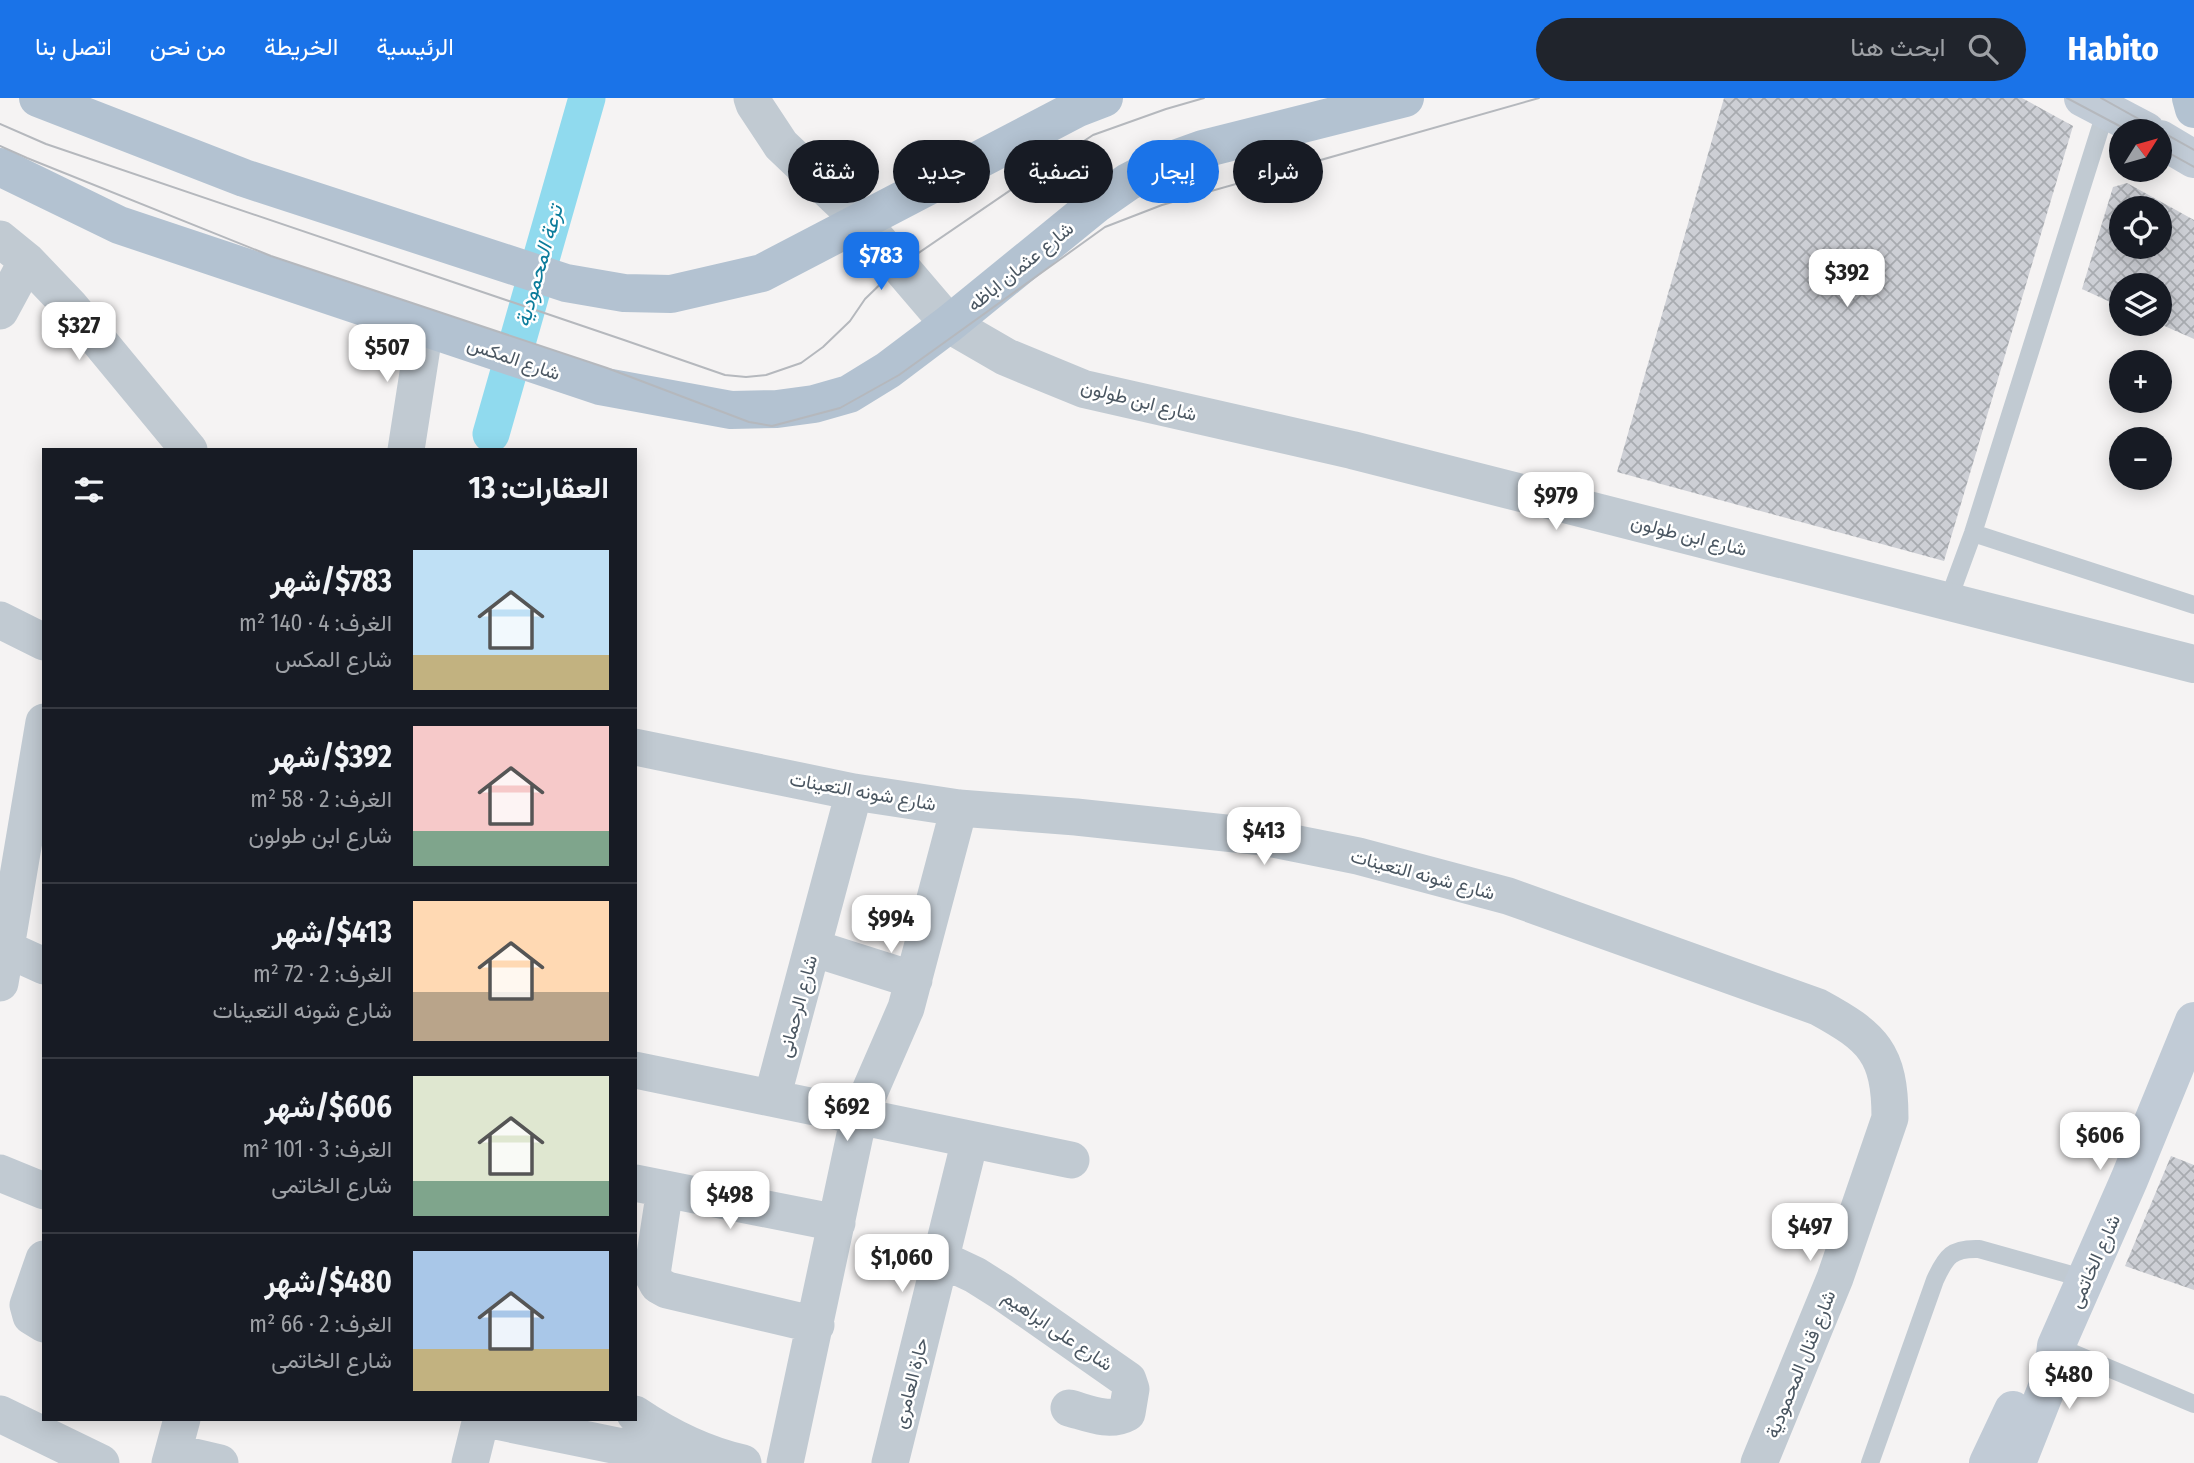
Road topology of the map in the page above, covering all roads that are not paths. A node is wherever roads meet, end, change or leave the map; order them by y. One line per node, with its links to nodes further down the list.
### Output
1 (752, 98): 12 (street)
2 (1104, 98): 12 (main road)
3 (1405, 98): 15 (main road, شارع عثمان اباظه)
4 (2190, 98): 7 (main road)
5 (43, 100): 12 (main road)
6 (2094, 104): 8 (main road); 19 (lane)
7 (2194, 109)
8 (2123, 119)
9 (2172, 146): 10 (main road)
10 (2194, 159)
11 (8, 171): 16 (main road, شارع المكس)
12 (860, 220): 15 (street, شارع ابن طولون)
13 (13, 250): 14 (street); 17 (street)
14 (0, 311)
15 (949, 324): 16 (main road, شارع المكس); 20 (street, شارع ابن طولون)
16 (425, 328): 18 (street)
17 (187, 448)
18 (406, 448)
19 (1973, 533): 20 (lane); 21 (lane)
20 (1948, 601): 24 (street, شارع ابن طولون)
21 (2194, 605)
22 (0, 620): 23 (street)
23 (42, 641)
24 (2194, 664)
25 (42, 745): 27 (street)
26 (637, 747): 28 (street, شارع شونه التعينات)
27 (38, 791): 30 (street)
28 (853, 792): 29 (street, شارع شونه التعينات); 31 (street, شارع الرحمانى)
29 (959, 808): 34 (street); 36 (street, شارع شونه التعينات)
30 (10, 860): 32 (street)
31 (813, 948): 34 (street); 38 (street, شارع الرحمانى)
32 (2, 959): 33 (street)
33 (42, 965)
34 (914, 980): 39 (street)
35 (2194, 1021): 48 (main road, شارع الخاتمى)
36 (1884, 1063): 67 (street, شارع قنال المحمودية)
37 (637, 1070): 38 (street)
38 (772, 1098): 39 (street)
39 (859, 1116): 40 (street); 45 (street)
40 (970, 1140): 41 (street); 46 (street, حارة العامرى)
41 (1071, 1160)
42 (0, 1173): 44 (street)
43 (650, 1186): 45 (street); 50 (street)
44 (42, 1190)
45 (837, 1223): 50 (street)
46 (941, 1259): 53 (street, شارع على ابراهيم); 66 (street, حارة العامرى)
47 (42, 1265): 49 (street)
48 (2085, 1279): 51 (main road, شارع الخاتمى); 68 (lane)
49 (42, 1323)
50 (816, 1325): 65 (street)
51 (2056, 1346): 52 (lane); 69 (main road, شارع الخاتمى); 70 (main road, شارع الخاتمى)
52 (2194, 1404)
53 (1069, 1408)
54 (0, 1414): 61 (street)
55 (637, 1416): 59 (street)
56 (482, 1421): 63 (street)
57 (491, 1421): 60 (street)
58 (175, 1445): 62 (street)
59 (684, 1453): 60 (street); 64 (street)
60 (618, 1454)
61 (101, 1463)
62 (220, 1463)
63 (470, 1463)
64 (743, 1463)
65 (785, 1463)
66 (890, 1463)
67 (1759, 1463)
68 (1870, 1463)
69 (1988, 1463)
70 (2017, 1463)

